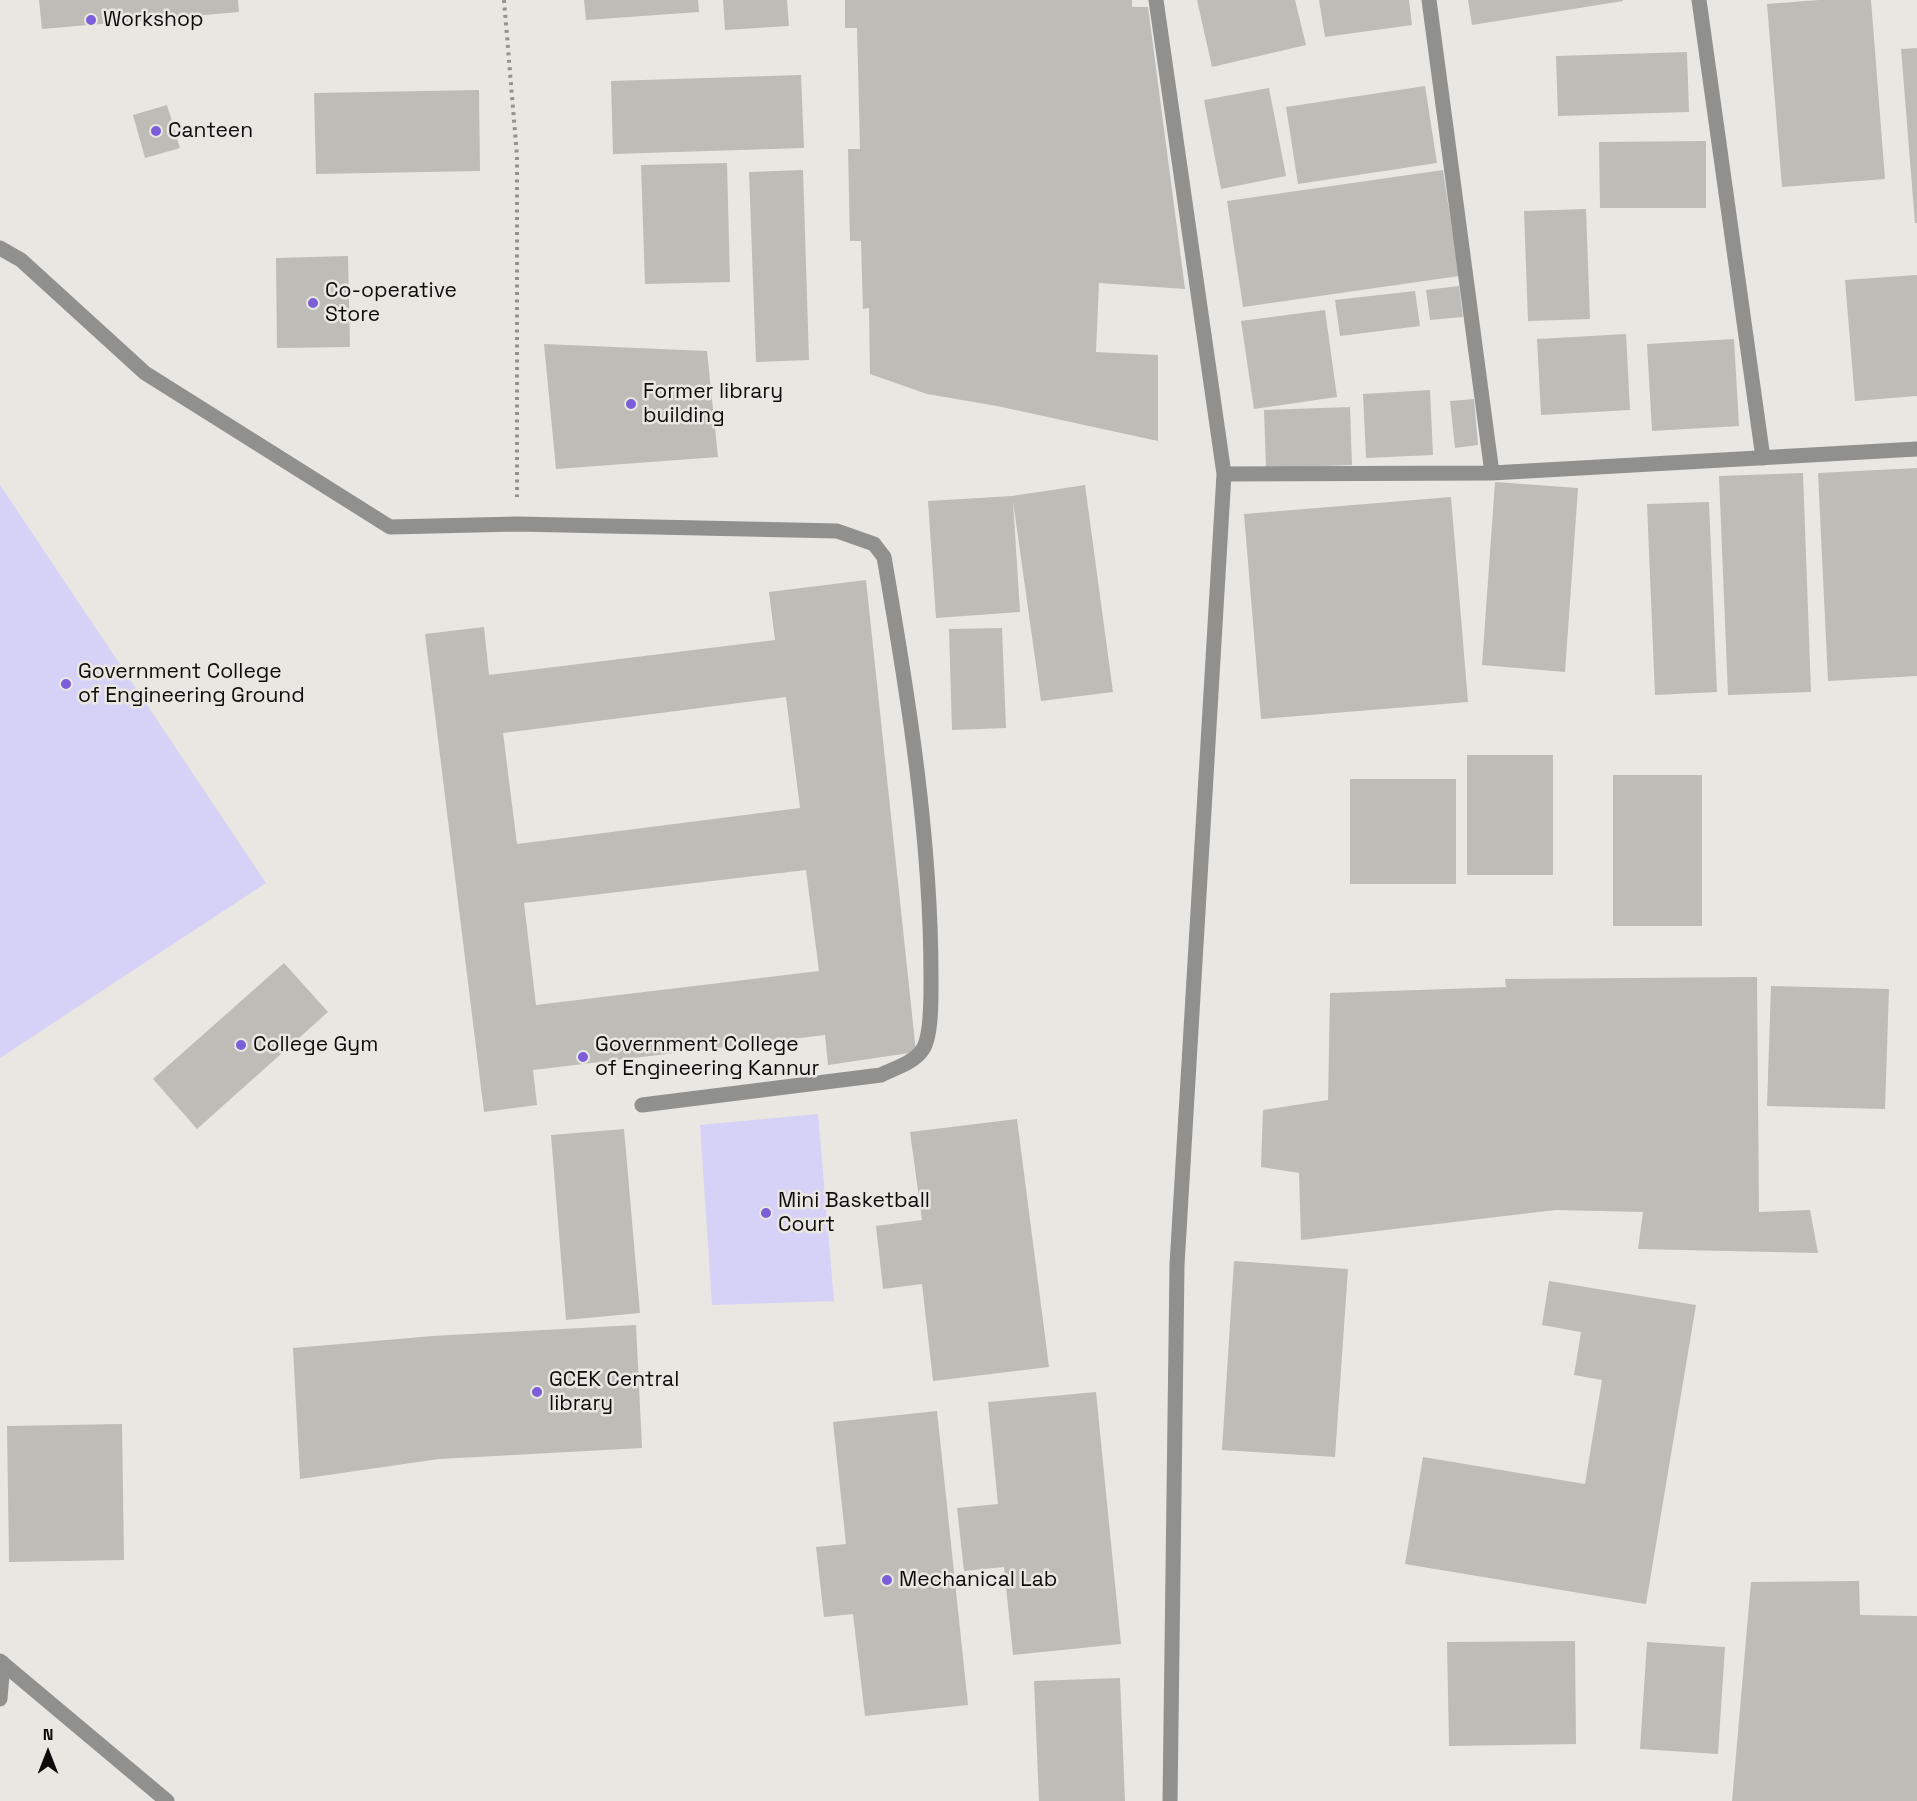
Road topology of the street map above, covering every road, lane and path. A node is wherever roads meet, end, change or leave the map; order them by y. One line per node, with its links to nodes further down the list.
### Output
1 (504, 0): 10 (path)
2 (1156, 0): 9 (street)
3 (1428, 0): 8 (street)
4 (1699, 0): 7 (street)
5 (0, 248): 10 (street)
6 (1917, 449): 7 (street)
7 (1763, 458): 8 (street)
8 (1492, 473): 9 (street)
9 (1224, 474): 15 (street)
10 (517, 524): 11 (street)
11 (642, 1105)
12 (2, 1662): 13 (street); 14 (street)
13 (0, 1699)
14 (167, 1801)
15 (1170, 1801)

